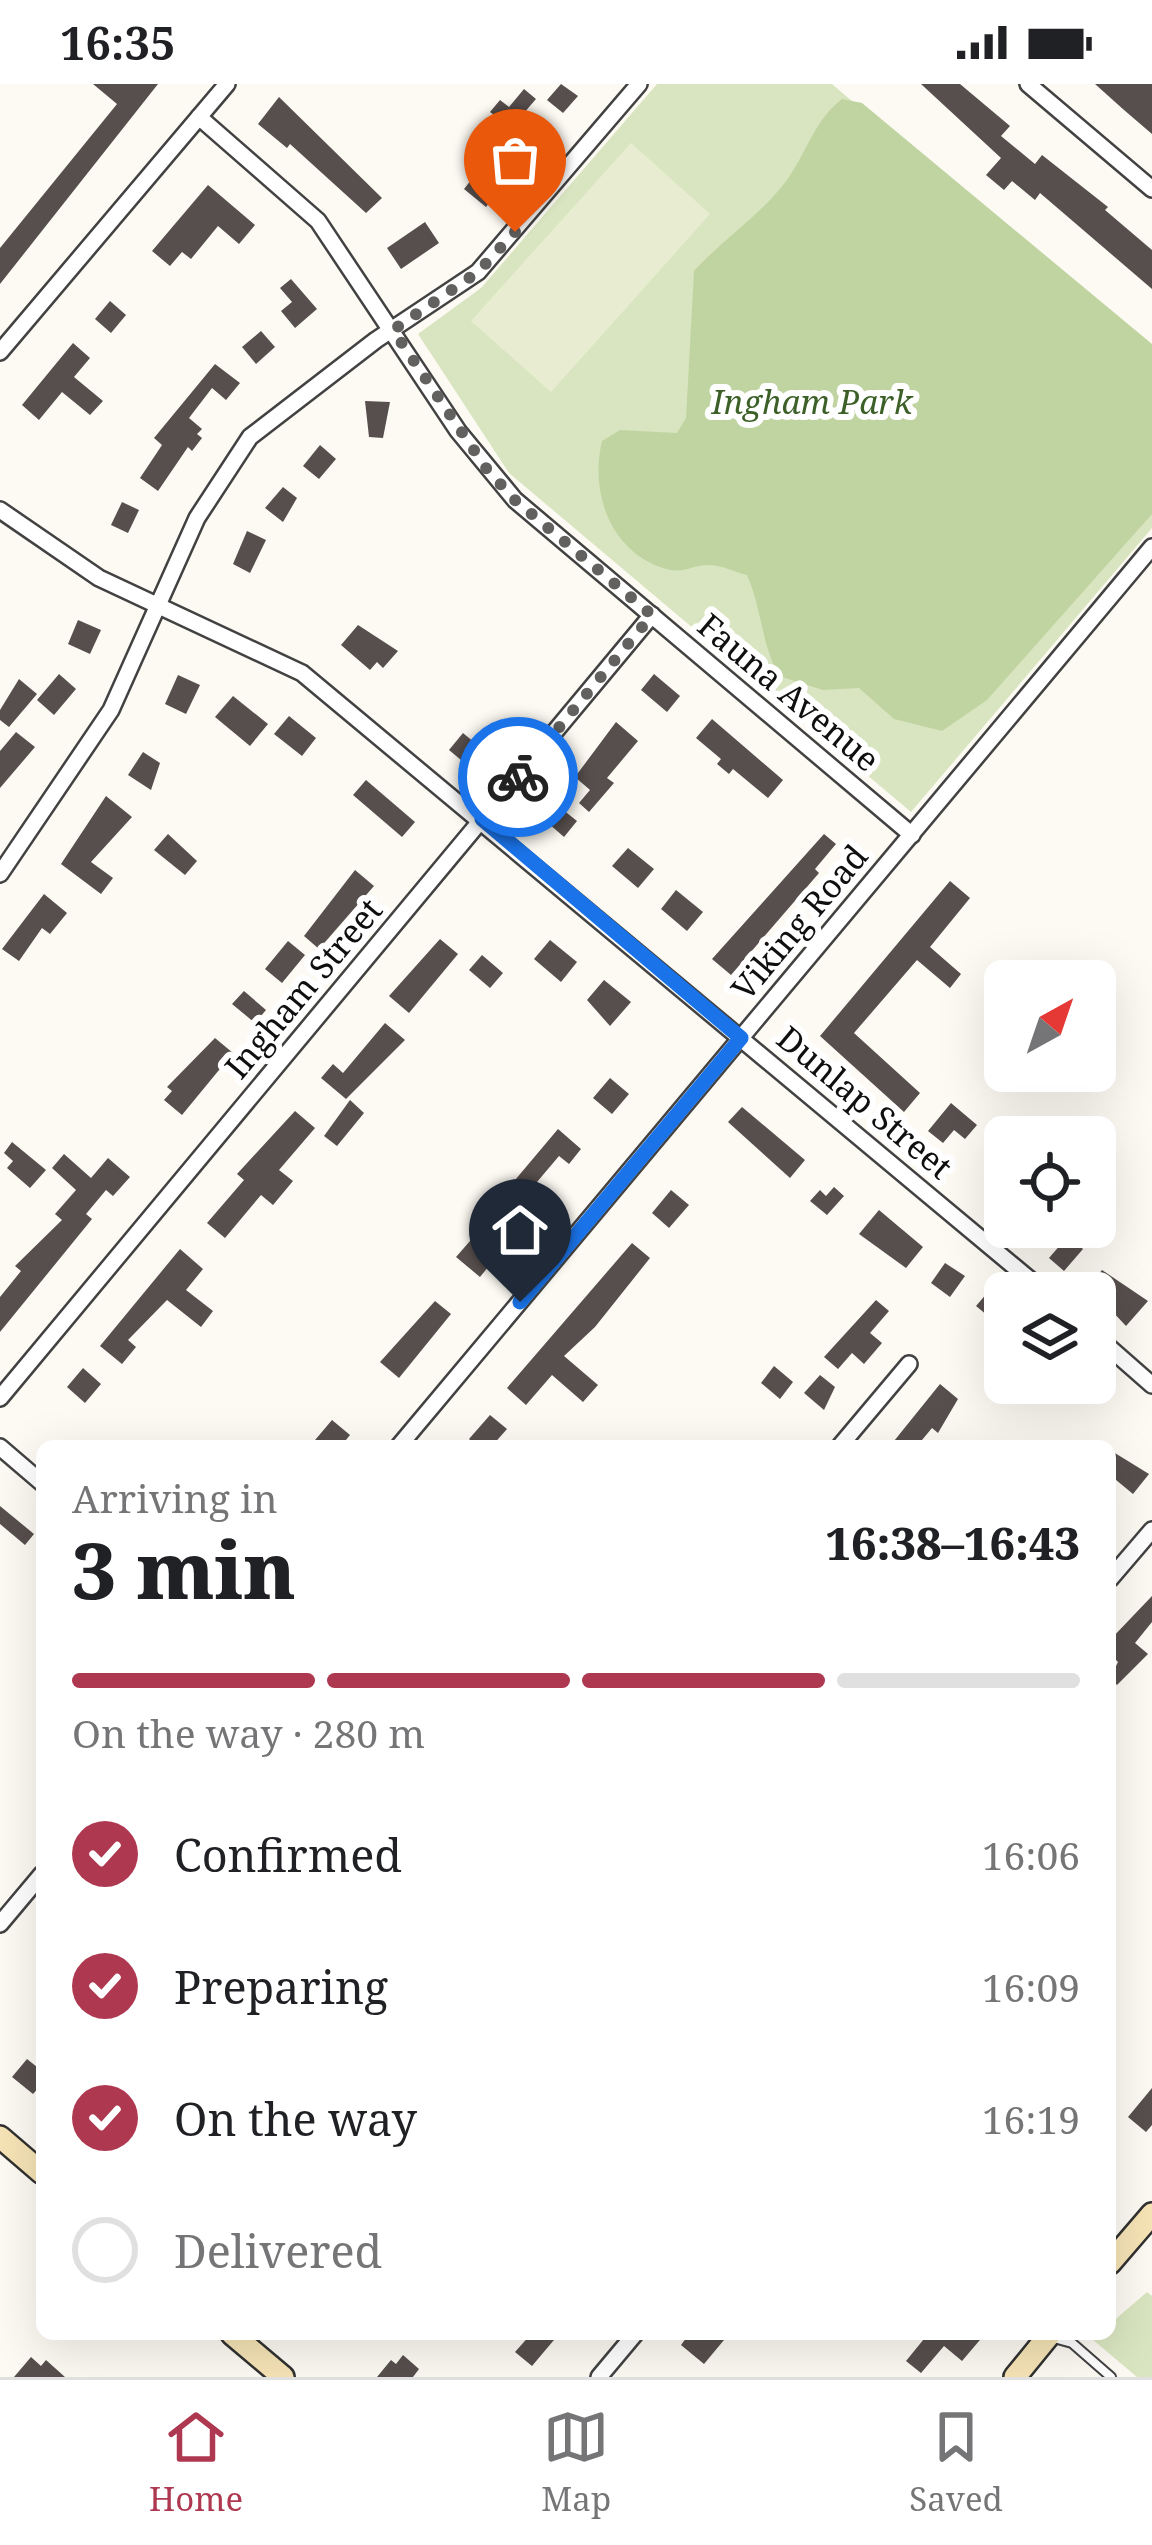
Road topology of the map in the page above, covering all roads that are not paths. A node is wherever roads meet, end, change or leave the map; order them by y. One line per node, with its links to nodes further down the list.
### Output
1 (227, 84): 4 (street)
2 (639, 84): 6 (street)
3 (1028, 84): 5 (street)
4 (199, 117): 6 (street, Fauna Avenue); 7 (street)
5 (1152, 189)
6 (393, 330): 10 (street); 11 (street, Fauna Avenue)
7 (0, 352)
8 (0, 510): 10 (street, Dunlap Street)
9 (1152, 547): 13 (street, Viking Road)
10 (155, 607): 12 (street, Dunlap Street); 14 (street)
11 (652, 615): 12 (street, Ingham Street); 13 (street, Fauna Avenue)
12 (482, 819): 15 (street, Dunlap Street); 20 (street, Ingham Street)
13 (912, 835): 15 (street, Viking Road)
14 (0, 874)
15 (741, 1038): 16 (street, Dunlap Street); 21 (street, Viking Road)
16 (1021, 1272)
17 (1116, 1353): 19 (street)
18 (909, 1364): 22 (street)
19 (1152, 1384)
20 (0, 1398)
21 (404, 1440)
22 (845, 1440)
23 (0, 1447): 24 (street)
24 (36, 1478)
25 (1152, 1530): 26 (street)
26 (1116, 1573)
27 (36, 1881): 28 (street)
28 (0, 1924)
29 (0, 2137): 30 (street)
30 (36, 2168)
31 (1152, 2214): 32 (street)
32 (1116, 2257)
33 (239, 2340): 37 (street)
34 (630, 2340): 38 (street)
35 (1044, 2340): 39 (street)
36 (1063, 2340): 40 (lane)
37 (283, 2377)
38 (599, 2377)
39 (1015, 2377)
40 (1111, 2377)

